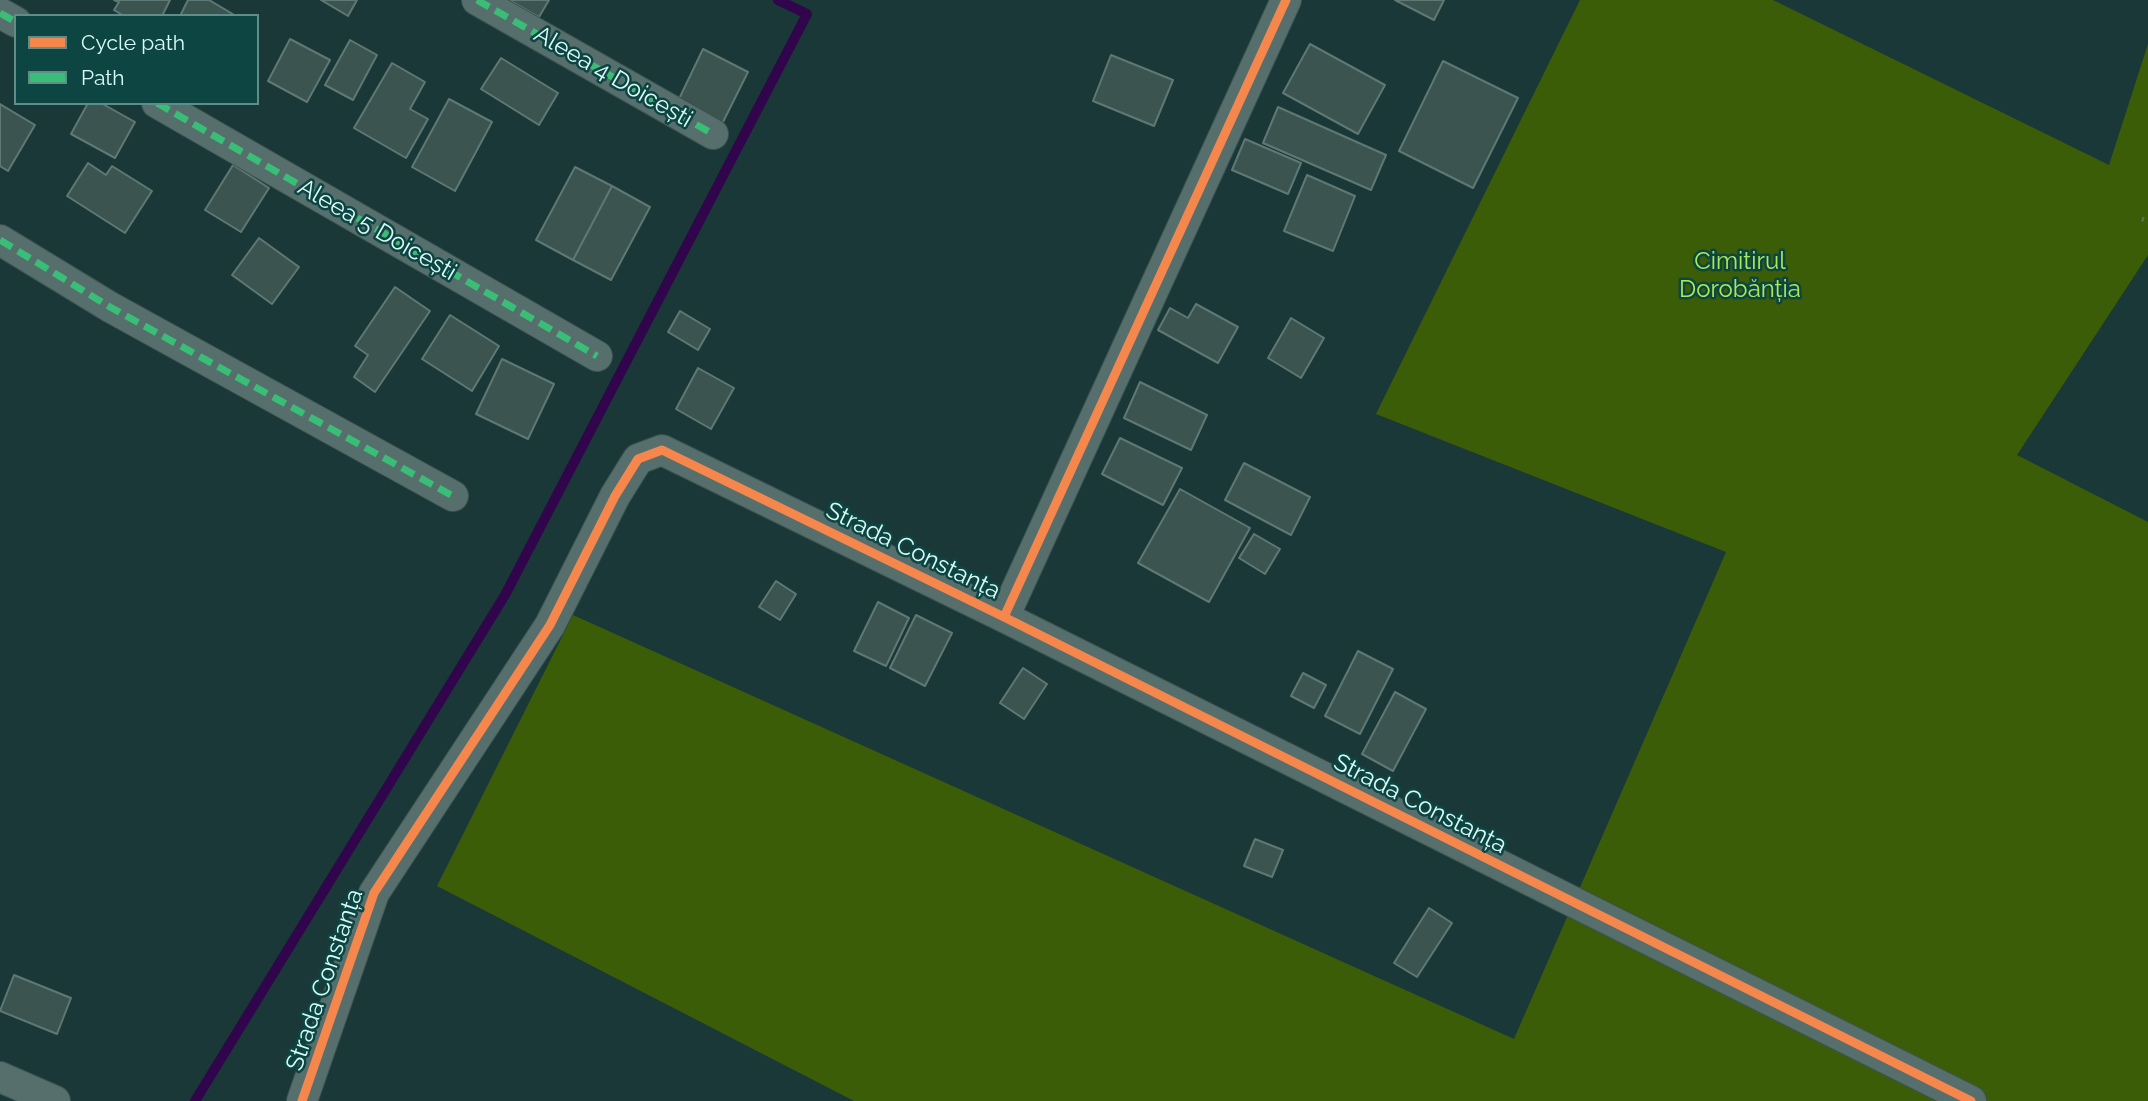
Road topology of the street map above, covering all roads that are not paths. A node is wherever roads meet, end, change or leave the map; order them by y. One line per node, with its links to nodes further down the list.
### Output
1 (477, 0): 4 (street, Aleea 4 Doicești)
2 (1286, 0): 8 (street)
3 (160, 105): 6 (street, Aleea 5 Doicești)
4 (713, 134)
5 (0, 240): 7 (street)
6 (597, 356)
7 (453, 496)
8 (1004, 617): 11 (street, Strada Constanța); 12 (street, Strada Constanța)
9 (0, 1077): 10 (street)
10 (55, 1101)
11 (302, 1101)
12 (1971, 1101)

